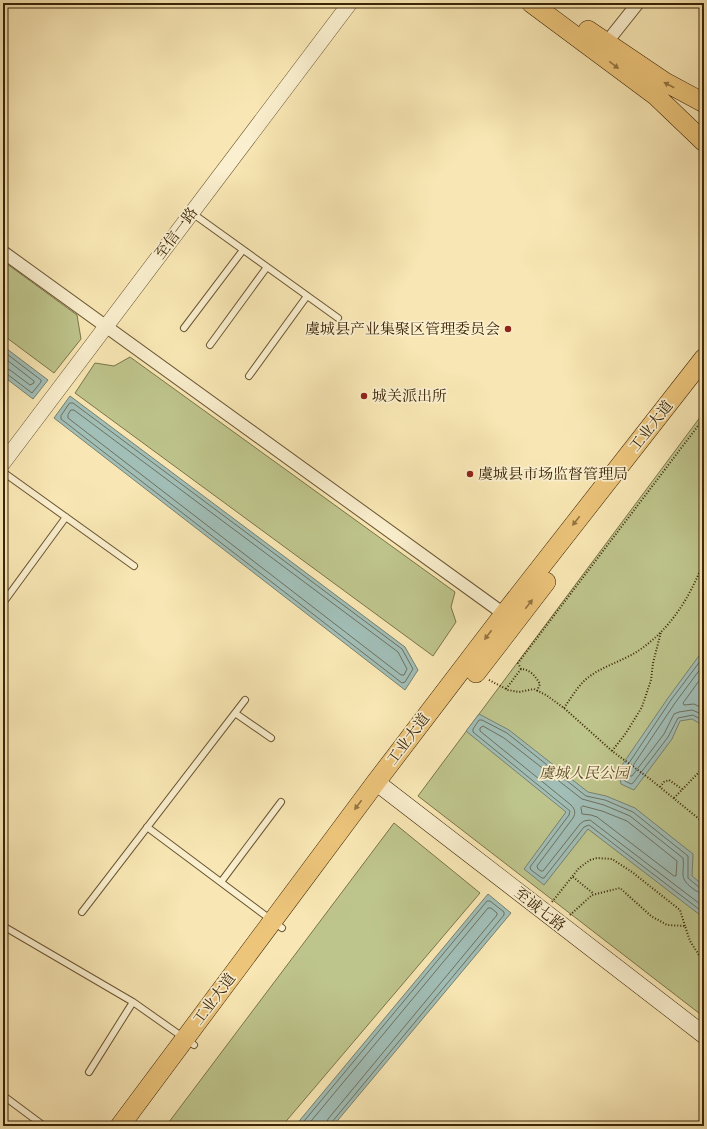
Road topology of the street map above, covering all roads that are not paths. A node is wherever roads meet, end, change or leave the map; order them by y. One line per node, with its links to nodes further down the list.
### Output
1 (350, 3): 8 (street, 至信一路)
2 (531, 3): 4 (main road)
3 (638, 3): 5 (street)
4 (549, 10): 5 (main road)
5 (602, 48): 6 (main road, one-way to 5); 7 (main road, one-way to 7)
6 (704, 103)
7 (704, 142)
8 (192, 213): 9 (lane); 14 (street, 至信一路)
9 (243, 250): 11 (lane); 15 (lane)
10 (3, 252): 14 (street)
11 (267, 267): 12 (lane); 16 (lane)
12 (307, 296): 13 (lane); 18 (lane)
13 (338, 318)
14 (106, 327): 20 (street, 至信一路); 25 (street)
15 (184, 328)
16 (210, 345)
17 (704, 358): 25 (main road, 工业大道, one-way to 25)
18 (249, 376)
19 (704, 377): 29 (main road, one-way to 19)
20 (3, 463)
21 (3, 472): 22 (lane)
22 (66, 518): 23 (lane); 24 (lane)
23 (134, 566)
24 (3, 603)
25 (504, 614): 29 (main road, 工业大道, one-way to 29)
26 (245, 700): 27 (lane)
27 (235, 713): 28 (lane); 31 (lane)
28 (271, 738)
29 (381, 786): 34 (main road, 工业大道); 37 (main road, 至诚七路)
30 (281, 802): 32 (lane)
31 (147, 827): 32 (lane); 33 (lane)
32 (221, 882): 34 (lane)
33 (82, 912)
34 (277, 925): 38 (main road, 工业大道)
35 (3, 926): 36 (lane)
36 (133, 1002): 38 (lane); 39 (lane)
37 (704, 1035)
38 (190, 1042): 42 (main road, 工业大道); 43 (main road)
39 (89, 1072)
40 (3, 1099): 41 (lane)
41 (44, 1126)
42 (120, 1126)
43 (134, 1126)

